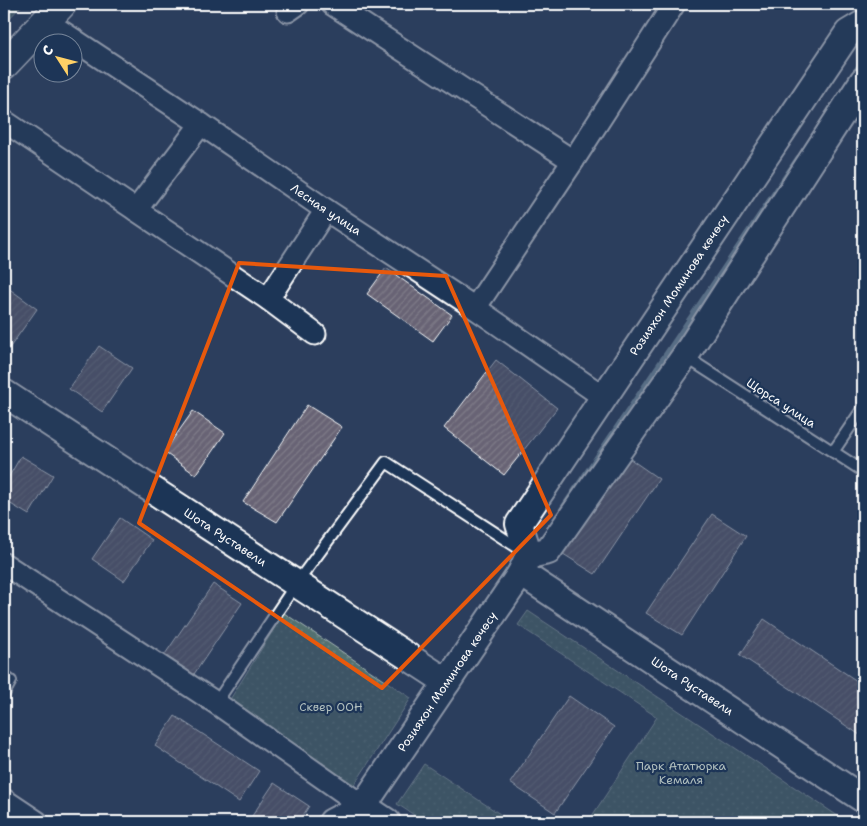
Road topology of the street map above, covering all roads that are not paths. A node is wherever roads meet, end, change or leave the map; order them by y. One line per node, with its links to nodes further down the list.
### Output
1 (332, 4): 9 (street)
2 (674, 4): 9 (street)
3 (55, 13): 5 (main road); 8 (street, Лесная улица)
4 (863, 24): 17 (street, Розияхон Моминова көчөсү)
5 (4, 66)
6 (863, 81): 15 (street)
7 (4, 121): 10 (street)
8 (201, 124): 10 (street); 11 (street, Лесная улица)
9 (573, 161): 13 (street)
10 (136, 210): 12 (street)
11 (326, 210): 12 (street); 13 (street, Лесная улица)
12 (268, 299): 14 (street)
13 (475, 308): 17 (street, Лесная улица)
14 (315, 334)
15 (685, 356): 19 (lane, Щорса улица); 22 (street)
16 (4, 393): 23 (street, Шота Руставели)
17 (605, 398): 22 (street, Розияхон Моминова көчөсү)
18 (863, 408): 19 (lane)
19 (833, 452): 20 (lane, Щорса улица)
20 (863, 471)
21 (4, 564): 27 (street)
22 (525, 564): 23 (lane); 25 (street, Розияхон Моминова көчөсү); 28 (street, Шота Руставели)
23 (296, 584): 25 (street, Шота Руставели); 27 (lane)
24 (4, 676): 26 (lane)
25 (447, 682): 30 (street, Розияхон Моминова көчөсү)
26 (4, 694)
27 (216, 703): 30 (street)
28 (863, 799)
29 (4, 800): 31 (street)
30 (363, 814): 32 (street, Розияхон Моминова көчөсү); 33 (street)
31 (37, 822)
32 (332, 822)
33 (387, 822)

